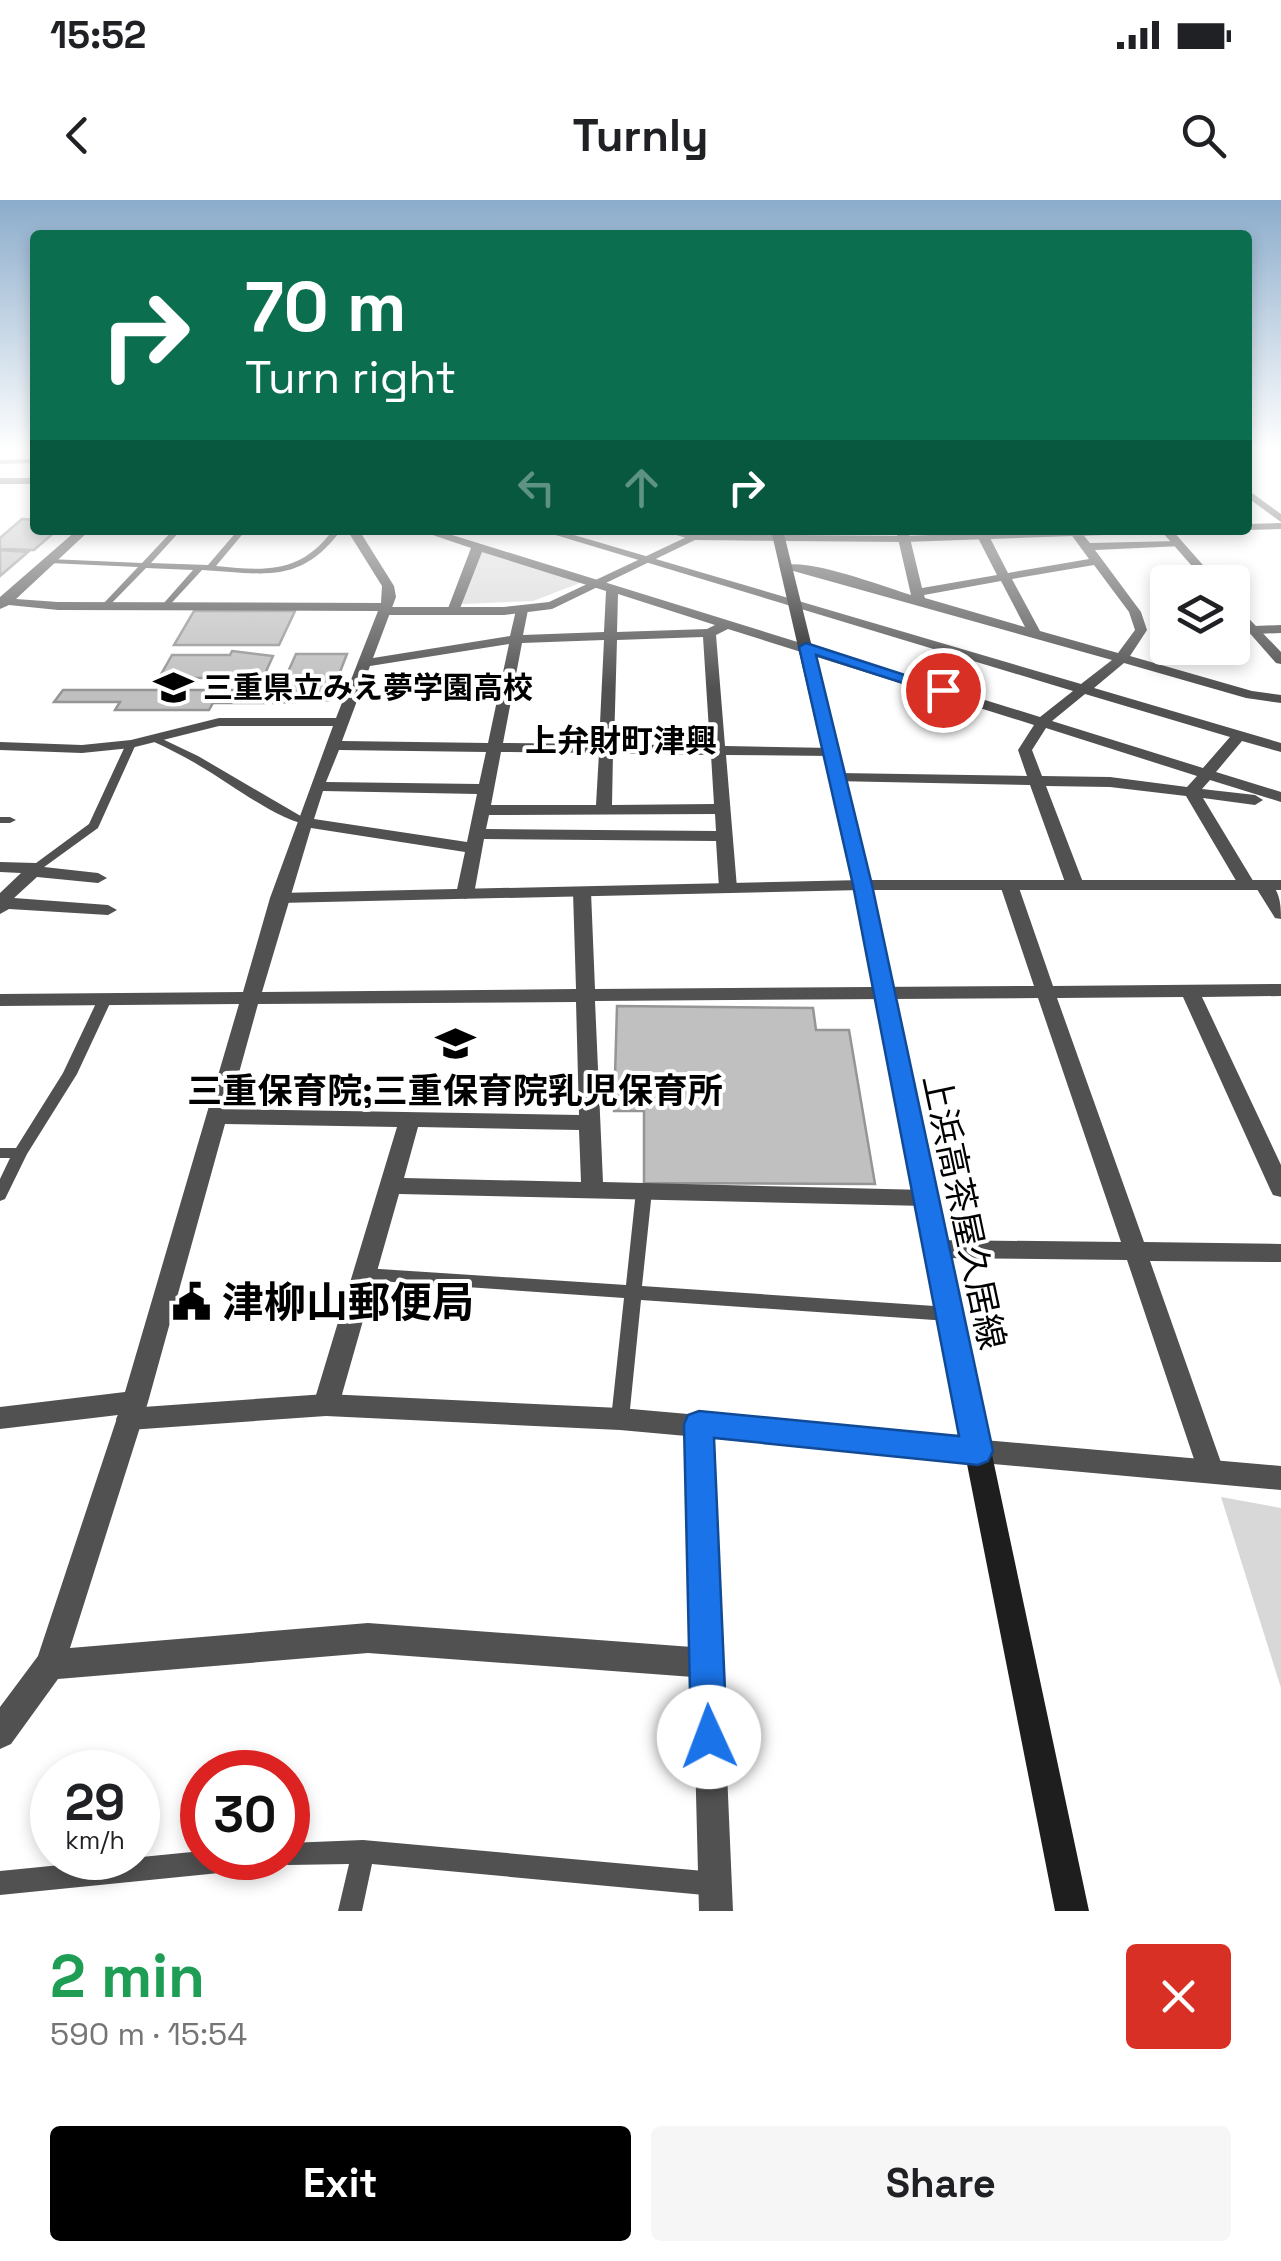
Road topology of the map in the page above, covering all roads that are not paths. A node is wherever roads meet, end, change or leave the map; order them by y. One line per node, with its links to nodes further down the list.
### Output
1 (78, 535): 23 (street)
2 (173, 535): 24 (lane)
3 (237, 535): 27 (lane)
4 (333, 535): 27 (lane)
5 (356, 535): 35 (street)
6 (440, 535): 20 (street)
7 (562, 535): 21 (street)
8 (685, 535): 17 (street)
9 (749, 535): 17 (street)
10 (778, 535): 26 (main road, 上浜高茶屋久居線)
11 (903, 535): 30 (street)
12 (943, 535): 16 (street)
13 (994, 535): 16 (street)
14 (1078, 535): 19 (street)
15 (1170, 535): 18 (street)
16 (983, 536): 28 (street)
17 (692, 537): 21 (street)
18 (1178, 544): 19 (street); 25 (street)
19 (1087, 547): 22 (street)
20 (481, 548): 29 (street); 38 (street)
21 (646, 559): 29 (street); 32 (street)
22 (1097, 560): 28 (street); 50 (street)
23 (49, 561): 24 (lane); 31 (street)
24 (144, 565): 27 (lane); 33 (lane)
25 (1197, 565)
26 (785, 567): 30 (street); 32 (main road, 上浜高茶屋久居線)
27 (205, 568): 34 (lane)
28 (1006, 578): 30 (street); 46 (street)
29 (605, 586): 36 (street); 40 (street); 47 (street)
30 (918, 597): 37 (street); 46 (street)
31 (2, 603): 33 (street)
32 (794, 603): 42 (street); 49 (main road, 上浜高茶屋久居線)
33 (106, 606): 34 (street)
34 (166, 606): 35 (street)
35 (385, 609): 38 (street); 52 (street)
36 (522, 610): 38 (street); 48 (street)
37 (906, 610)
38 (453, 611)
39 (893, 619): 42 (street)
40 (728, 624): 45 (street); 49 (street)
41 (1250, 625): 44 (street)
42 (880, 628): 53 (street)
43 (1281, 629): 44 (street)
44 (1255, 630): 51 (street)
45 (709, 634): 47 (street); 65 (street)
46 (1036, 634): 50 (street)
47 (609, 636): 48 (street); 64 (street)
48 (515, 638): 52 (street); 62 (street)
49 (806, 647): 56 (street); 66 (main road, 上浜高茶屋久居線)
50 (1119, 657): 53 (street); 54 (street)
51 (1281, 660)
52 (364, 663): 55 (street)
53 (1084, 690): 56 (street); 57 (street)
54 (1281, 699)
55 (342, 722): 58 (street); 60 (street)
56 (1045, 723): 67 (street); 69 (street)
57 (1238, 736): 63 (street); 67 (street)
58 (156, 739): 59 (street); 77 (lane)
59 (131, 744): 61 (street); 81 (lane)
60 (333, 745): 62 (street); 70 (street)
61 (0, 746)
62 (493, 748): 64 (street); 71 (street)
63 (1281, 748)
64 (606, 749): 65 (street); 74 (street)
65 (718, 751): 66 (street); 75 (street)
66 (833, 752): 68 (main road, 上浜高茶屋久居線)
67 (1204, 774): 72 (street); 73 (street)
68 (838, 778): 69 (street); 83 (main road, 上浜高茶屋久居線)
69 (1034, 780): 72 (street); 85 (street)
70 (317, 786): 71 (street); 77 (street)
71 (485, 789): 76 (street)
72 (1191, 792): 73 (street); 86 (street)
73 (1281, 800)
74 (604, 808): 75 (street); 76 (street)
75 (722, 809): 78 (street)
76 (482, 810): 79 (street)
77 (304, 822): 79 (street); 90 (street)
78 (724, 836): 79 (street); 87 (street)
79 (476, 841): 89 (street)
80 (0, 866): 81 (street)
81 (34, 870): 82 (street); 91 (street)
82 (98, 878)
83 (862, 885): 84 (street); 87 (street); 97 (main road, 上浜高茶屋久居線)
84 (1009, 885): 85 (street); 96 (street)
85 (1075, 885): 86 (street)
86 (1264, 885): 93 (street)
87 (728, 888): 88 (street)
88 (582, 892): 89 (street); 98 (street)
89 (465, 894): 90 (street)
90 (279, 898): 99 (street)
91 (1, 906): 92 (street)
92 (108, 910)
93 (1281, 914)
94 (1281, 990): 95 (street)
95 (1190, 992): 96 (street); 108 (street)
96 (1048, 993): 97 (street); 114 (street)
97 (884, 994): 98 (street); 112 (main road, 上浜高茶屋久居線)
98 (584, 996): 99 (street); 104 (street)
99 (252, 998): 100 (street); 102 (street)
100 (105, 999): 101 (street); 106 (lane)
101 (0, 1000)
102 (219, 1116): 103 (street); 120 (street)
103 (410, 1120): 104 (street); 107 (street)
104 (589, 1123): 109 (street)
105 (0, 1153): 106 (lane)
106 (20, 1153): 111 (lane)
107 (390, 1186): 109 (street); 116 (street)
108 (1281, 1189)
109 (592, 1190): 110 (street)
110 (644, 1192): 112 (street); 117 (lane)
111 (0, 1196)
112 (926, 1198): 113 (main road, 上浜高茶屋久居線)
113 (936, 1249): 114 (street); 118 (main road, 上浜高茶屋久居線)
114 (1138, 1251): 115 (street); 125 (street)
115 (1281, 1253)
116 (364, 1274): 117 (lane); 119 (street)
117 (634, 1293): 118 (lane); 122 (lane)
118 (950, 1314): 124 (main road, 上浜高茶屋久居線)
119 (326, 1404): 120 (street); 122 (street)
120 (132, 1410): 121 (street); 128 (street)
121 (0, 1418)
122 (620, 1419): 123 (street)
123 (699, 1424): 124 (street); 127 (street)
124 (978, 1451): 125 (street); 136 (main road, 上浜高茶屋久居線)
125 (1211, 1471): 126 (street)
126 (1281, 1478)
127 (706, 1663): 128 (street); 134 (street)
128 (50, 1665): 129 (street)
129 (0, 1733)
130 (363, 1851): 131 (lane); 134 (lane); 135 (lane)
131 (310, 1853)
132 (180, 1865): 133 (lane)
133 (0, 1883)
134 (715, 1897)
135 (350, 1911)
136 (1072, 1911)

